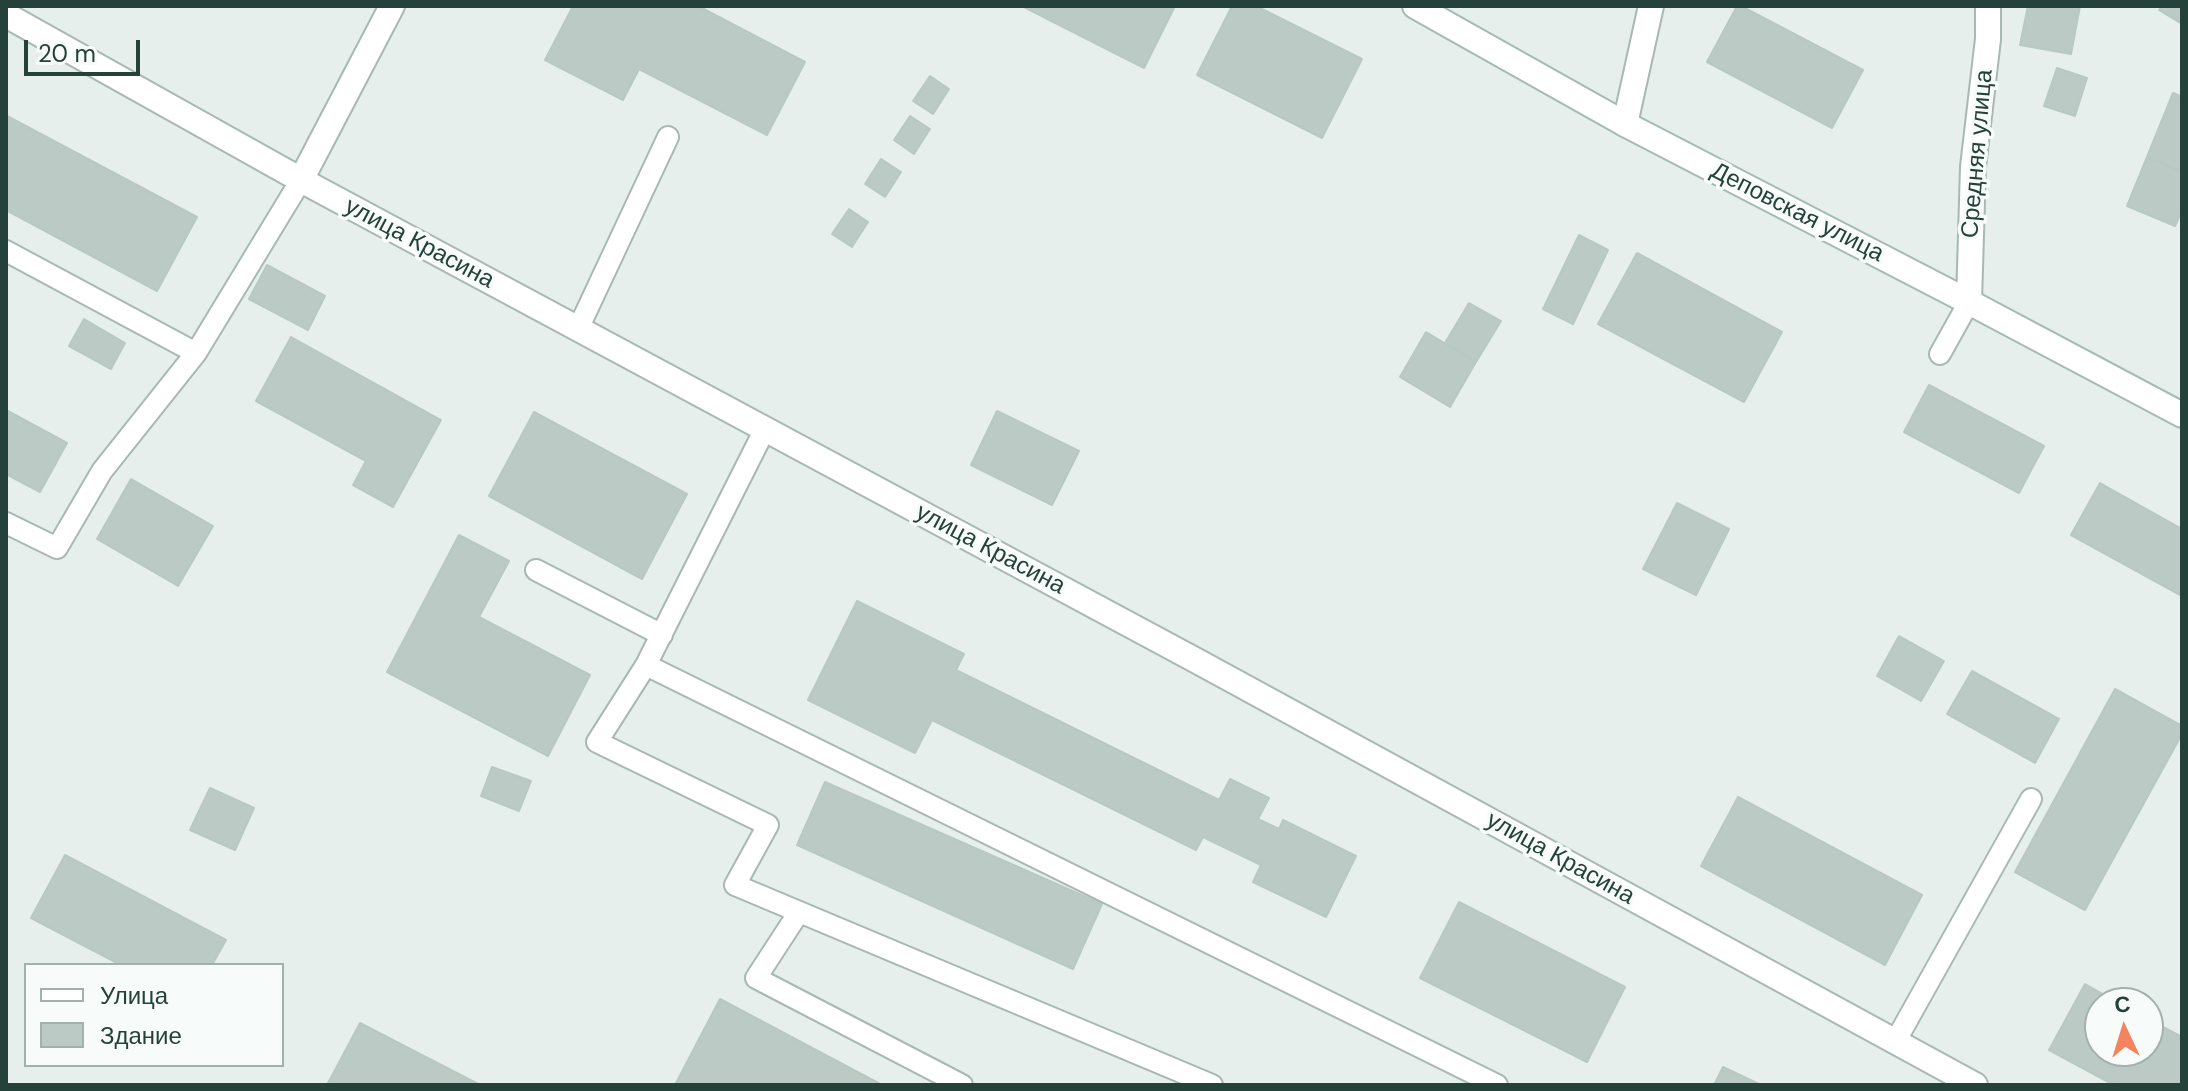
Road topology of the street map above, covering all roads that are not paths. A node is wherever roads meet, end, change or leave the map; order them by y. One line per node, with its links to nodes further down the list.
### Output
1 (392, 6): 8 (street)
2 (1415, 6): 6 (street, Деповская улица)
3 (1651, 6): 6 (street)
4 (1988, 6): 10 (street, Средняя улица)
5 (6, 15): 8 (street, улица Красина)
6 (1625, 124): 10 (street, Деповская улица)
7 (668, 137): 11 (lane)
8 (301, 180): 11 (street, улица Красина); 12 (lane)
9 (6, 251): 12 (lane)
10 (1969, 302): 13 (lane); 14 (street, Деповская улица)
11 (578, 329): 15 (street, улица Красина)
12 (196, 353): 16 (lane)
13 (1940, 354)
14 (2182, 415)
15 (765, 429): 18 (lane); 22 (street, улица Красина)
16 (6, 523)
17 (536, 570): 18 (lane)
18 (662, 635): 19 (lane)
19 (646, 665): 21 (lane); 25 (lane)
20 (2031, 799): 22 (lane)
21 (799, 912): 23 (lane); 24 (lane)
22 (1895, 1042): 26 (street, улица Красина)
23 (962, 1085)
24 (1212, 1085)
25 (1497, 1085)
26 (1975, 1085)

